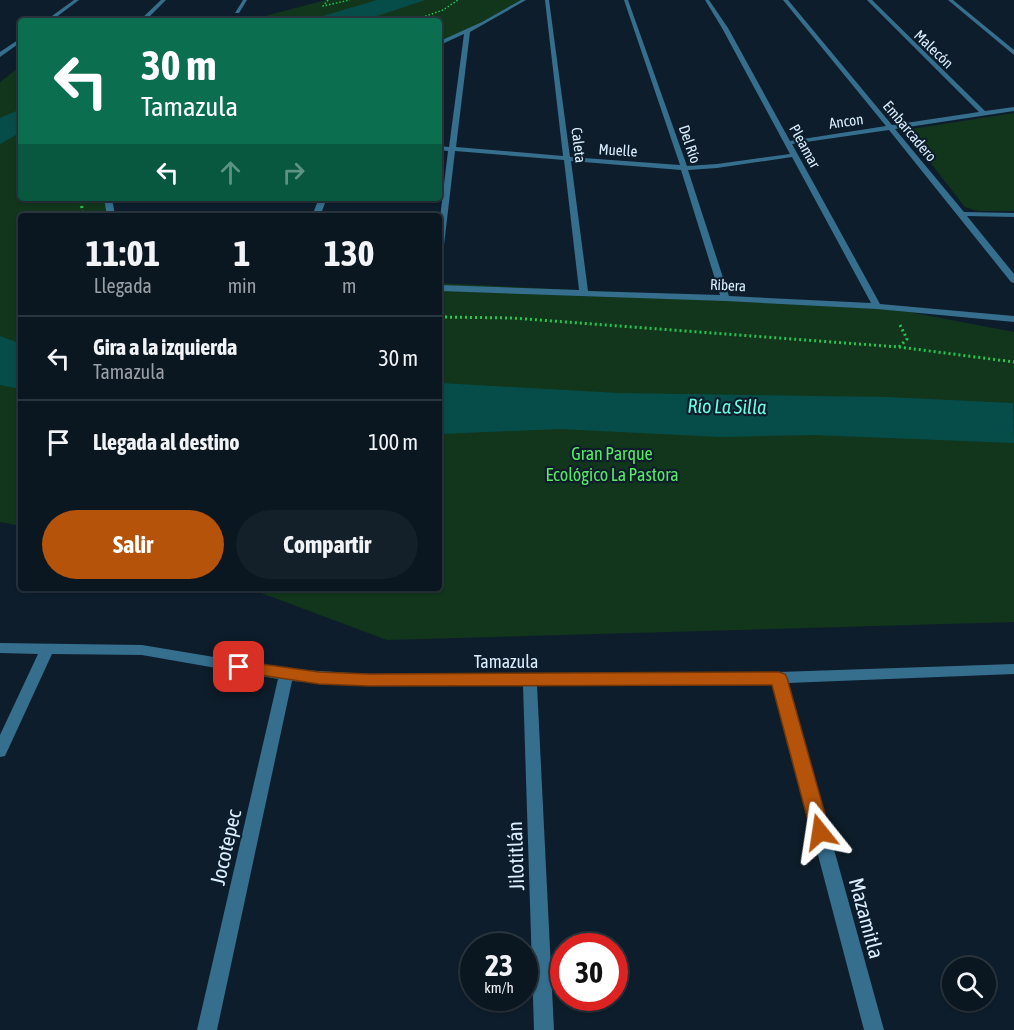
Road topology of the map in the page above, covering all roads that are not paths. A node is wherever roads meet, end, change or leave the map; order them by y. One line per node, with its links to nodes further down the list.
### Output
1 (77, 0): 12 (street)
2 (164, 0): 13 (street)
3 (245, 0): 11 (street)
4 (524, 0): 14 (street)
5 (547, 0): 28 (street, Caleta)
6 (626, 0): 29 (street, Del Río)
7 (707, 0): 24 (street, Pleamar)
8 (786, 0): 23 (street, Embarcadero)
9 (869, 0): 22 (street, Malecón)
10 (950, 0): 19 (street)
11 (237, 12)
12 (52, 18)
13 (145, 18)
14 (467, 32): 15 (street); 26 (street)
15 (442, 42)
16 (18, 43): 18 (street)
17 (18, 44): 20 (street)
18 (0, 45)
19 (1014, 53)
20 (0, 55)
21 (1014, 109): 22 (street, Ancon)
22 (984, 114): 23 (street, Ancon)
23 (890, 129): 24 (street, Ancon); 30 (street, Embarcadero)
24 (788, 143): 27 (street, Pleamar)
25 (442, 148): 26 (street, Muelle)
26 (453, 149): 28 (street, Muelle); 32 (street)
27 (795, 154): 29 (street, Muelle); 37 (street, Pleamar)
28 (568, 159): 29 (street, Muelle); 35 (street, Caleta)
29 (684, 168): 36 (street, Del Río)
30 (963, 214): 31 (street); 33 (street, Embarcadero)
31 (1014, 215)
32 (442, 229)
33 (1014, 280)
34 (442, 288): 35 (street, Ribera)
35 (584, 293): 36 (street, Ribera)
36 (725, 298): 37 (street, Ribera)
37 (877, 306): 38 (street, Ribera)
38 (1014, 319)
39 (0, 648): 40 (street, Tamazula)
40 (48, 648): 42 (street, Tamazula); 45 (street)
41 (1014, 669): 43 (street, Tamazula)
42 (286, 675): 44 (street, Tamazula); 46 (street, Jocotepec)
43 (779, 678): 44 (street, Tamazula); 48 (street, Mazamitla)
44 (530, 680): 47 (street, Jilotitlán)
45 (0, 752)
46 (207, 1030)
47 (544, 1030)
48 (874, 1030)

